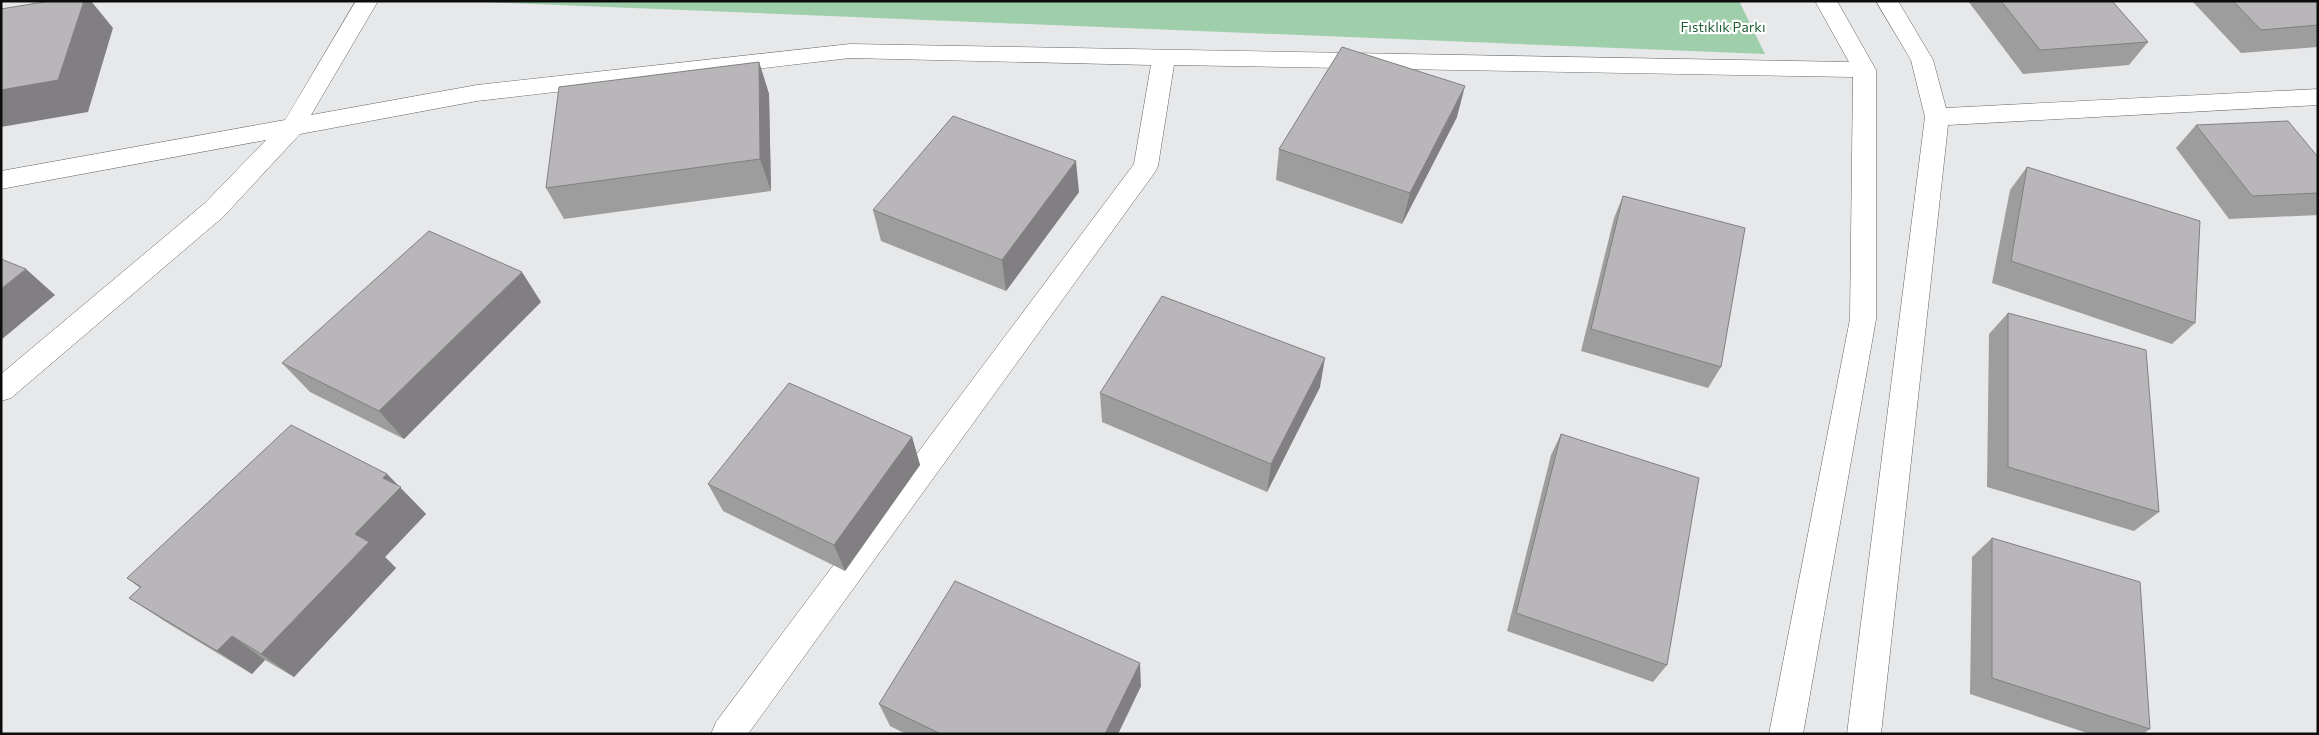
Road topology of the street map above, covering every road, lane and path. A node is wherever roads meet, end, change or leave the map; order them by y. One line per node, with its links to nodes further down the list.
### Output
1 (366, 1): 8 (street)
2 (1826, 1): 5 (street)
3 (1887, 1): 7 (street)
4 (1164, 58): 5 (street); 8 (street); 11 (street)
5 (1865, 70): 12 (street)
6 (2318, 96): 7 (street)
7 (1937, 117): 13 (street)
8 (293, 126): 9 (street); 10 (street)
9 (1, 180)
10 (1, 390)
11 (728, 734)
12 (1786, 734)
13 (1864, 734)

